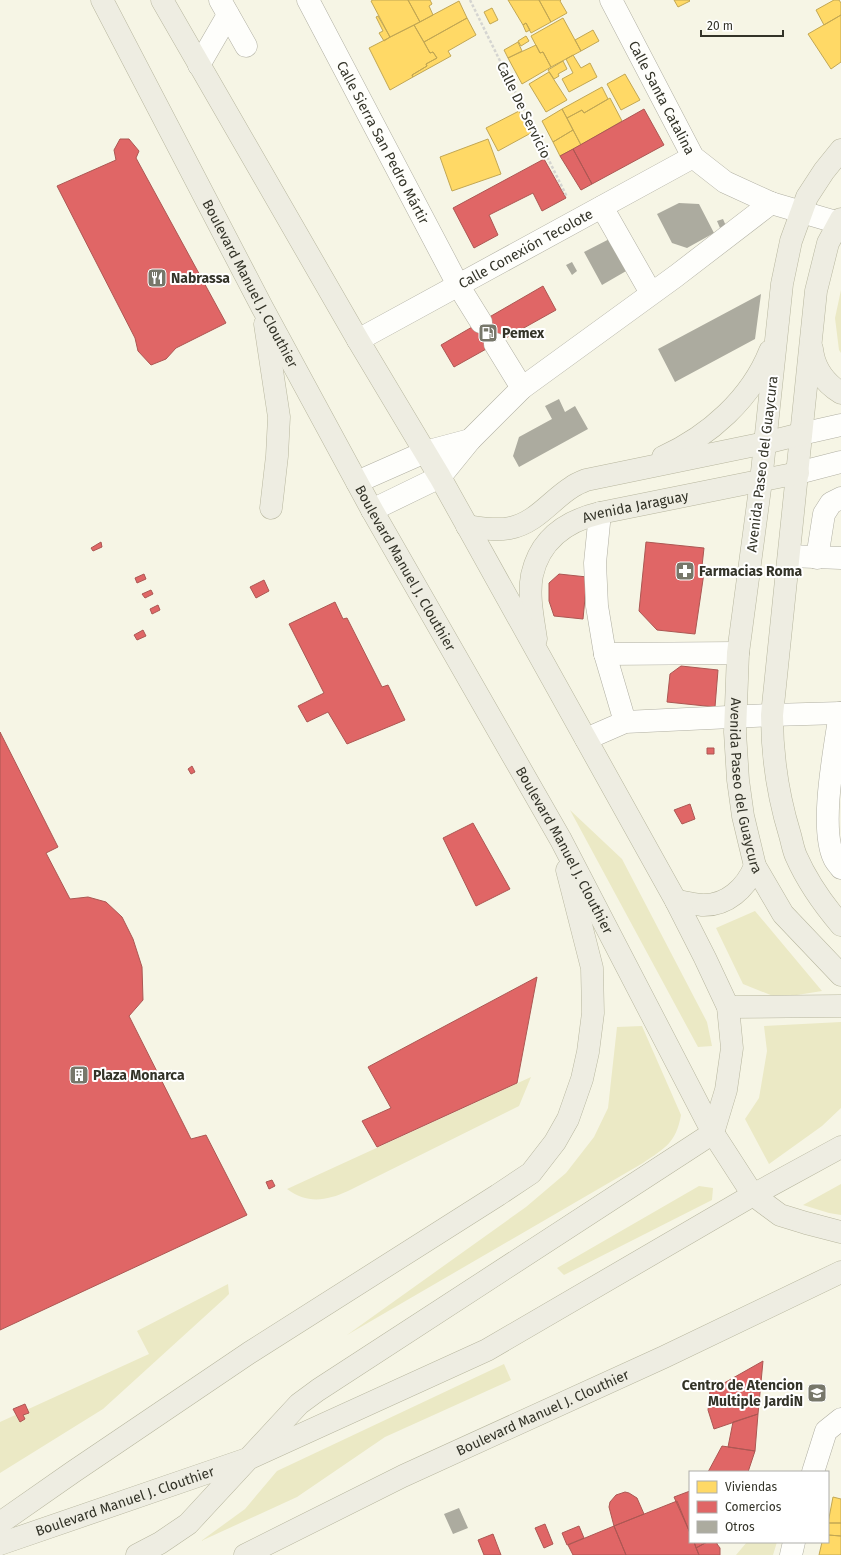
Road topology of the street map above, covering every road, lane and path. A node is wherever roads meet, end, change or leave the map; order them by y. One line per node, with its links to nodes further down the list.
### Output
1 (102, 0): 18 (main road, Boulevard Manuel J. Clouthier)
2 (162, 0): 8 (main road)
3 (308, 0): 16 (street, Calle Sierra San Pedro Mártir)
4 (470, 0): 14 (path, Calle De Servicio)
5 (611, 0): 10 (street, Calle Santa Catalina)
6 (224, 8): 7 (street); 8 (street)
7 (246, 46)
8 (199, 65): 22 (main road)
9 (841, 150): 13 (main road, Avenida Paseo del Guaycura)
10 (693, 157): 11 (street, Calle Santa Catalina); 12 (street, Calle Conexión Tecolote)
11 (771, 203): 13 (street, Calle Santa Catalina); 17 (street)
12 (602, 207): 14 (street, Calle Conexión Tecolote); 17 (street)
13 (802, 212): 15 (street, Calle Santa Catalina); 20 (main road, Avenida Paseo del Guaycura)
14 (578, 220): 16 (street, Calle Conexión Tecolote)
15 (840, 221): 21 (main road, Avenida Paseo del Guaycura)
16 (458, 285): 19 (street, Calle Sierra San Pedro Mártir); 22 (street, Calle Conexión Tecolote)
17 (651, 293): 24 (street)
18 (262, 307): 36 (main road, Boulevard Manuel J. Clouthier); 38 (main road)
19 (481, 322)
20 (776, 335): 29 (main road, Avenida Paseo del Guaycura); 32 (main road)
21 (811, 338): 25 (main road); 27 (main road, Avenida Paseo del Guaycura)
22 (358, 340): 30 (main road)
23 (495, 344): 24 (street)
24 (522, 388): 28 (street)
25 (841, 392)
26 (841, 425): 27 (street)
27 (801, 434): 29 (main road); 33 (main road, Avenida Paseo del Guaycura)
28 (470, 440): 30 (street); 34 (street)
29 (764, 444): 32 (main road); 35 (main road, Avenida Paseo del Guaycura)
30 (425, 452): 34 (main road); 36 (street)
31 (841, 462): 33 (street, Avenida Jaraguay)
32 (624, 472): 39 (main road)
33 (798, 473): 35 (main road, Avenida Jaraguay); 44 (main road, Avenida Paseo del Guaycura)
34 (440, 477): 40 (street); 42 (main road)
35 (761, 481): 41 (main road, Avenida Jaraguay); 48 (main road, Avenida Paseo del Guaycura)
36 (357, 482): 40 (main road, Boulevard Manuel J. Clouthier)
37 (841, 498): 45 (street)
38 (271, 508)
39 (545, 509): 42 (main road); 43 (main road)
40 (372, 510): 55 (main road, Boulevard Manuel J. Clouthier)
41 (600, 513): 43 (main road, Avenida Jaraguay); 49 (street)
42 (467, 526): 47 (main road)
43 (560, 530): 47 (main road, Avenida Jaraguay)
44 (789, 556): 45 (street); 51 (main road, Avenida Paseo del Guaycura)
45 (818, 558): 46 (street)
46 (841, 558)
47 (538, 652): 54 (main road)
48 (738, 653): 49 (street); 52 (main road, Avenida Paseo del Guaycura)
49 (605, 654): 53 (street)
50 (840, 713): 51 (street); 57 (street)
51 (772, 715): 52 (street); 59 (main road, Avenida Paseo del Guaycura)
52 (735, 717): 53 (street); 56 (main road, Avenida Paseo del Guaycura)
53 (624, 722): 54 (street)
54 (586, 739): 58 (main road)
55 (561, 840): 63 (main road, Boulevard Manuel J. Clouthier); 72 (main road)
56 (755, 866): 58 (main road); 60 (main road, Avenida Paseo del Guaycura)
57 (841, 868)
58 (676, 901): 62 (main road)
59 (841, 925)
60 (841, 974)
61 (841, 1006): 62 (main road)
62 (728, 1008): 63 (main road)
63 (713, 1133): 66 (main road, Boulevard Manuel J. Clouthier); 70 (main road, Boulevard Manuel J. Clouthier)
64 (841, 1139): 65 (main road)
65 (833, 1152): 66 (main road, Boulevard Manuel J. Clouthier)
66 (753, 1195): 67 (main road, Boulevard Manuel J. Clouthier); 70 (main road, Boulevard Manuel J. Clouthier)
67 (841, 1232)
68 (841, 1272): 76 (main road, Boulevard Manuel J. Clouthier)
69 (841, 1419): 71 (street)
70 (250, 1458): 74 (main road, Boulevard Manuel J. Clouthier); 75 (main road, Boulevard Manuel J. Clouthier)
71 (813, 1471)
72 (0, 1523)
73 (794, 1543): 77 (street)
74 (0, 1544)
75 (136, 1555)
76 (245, 1555)
77 (791, 1555)

